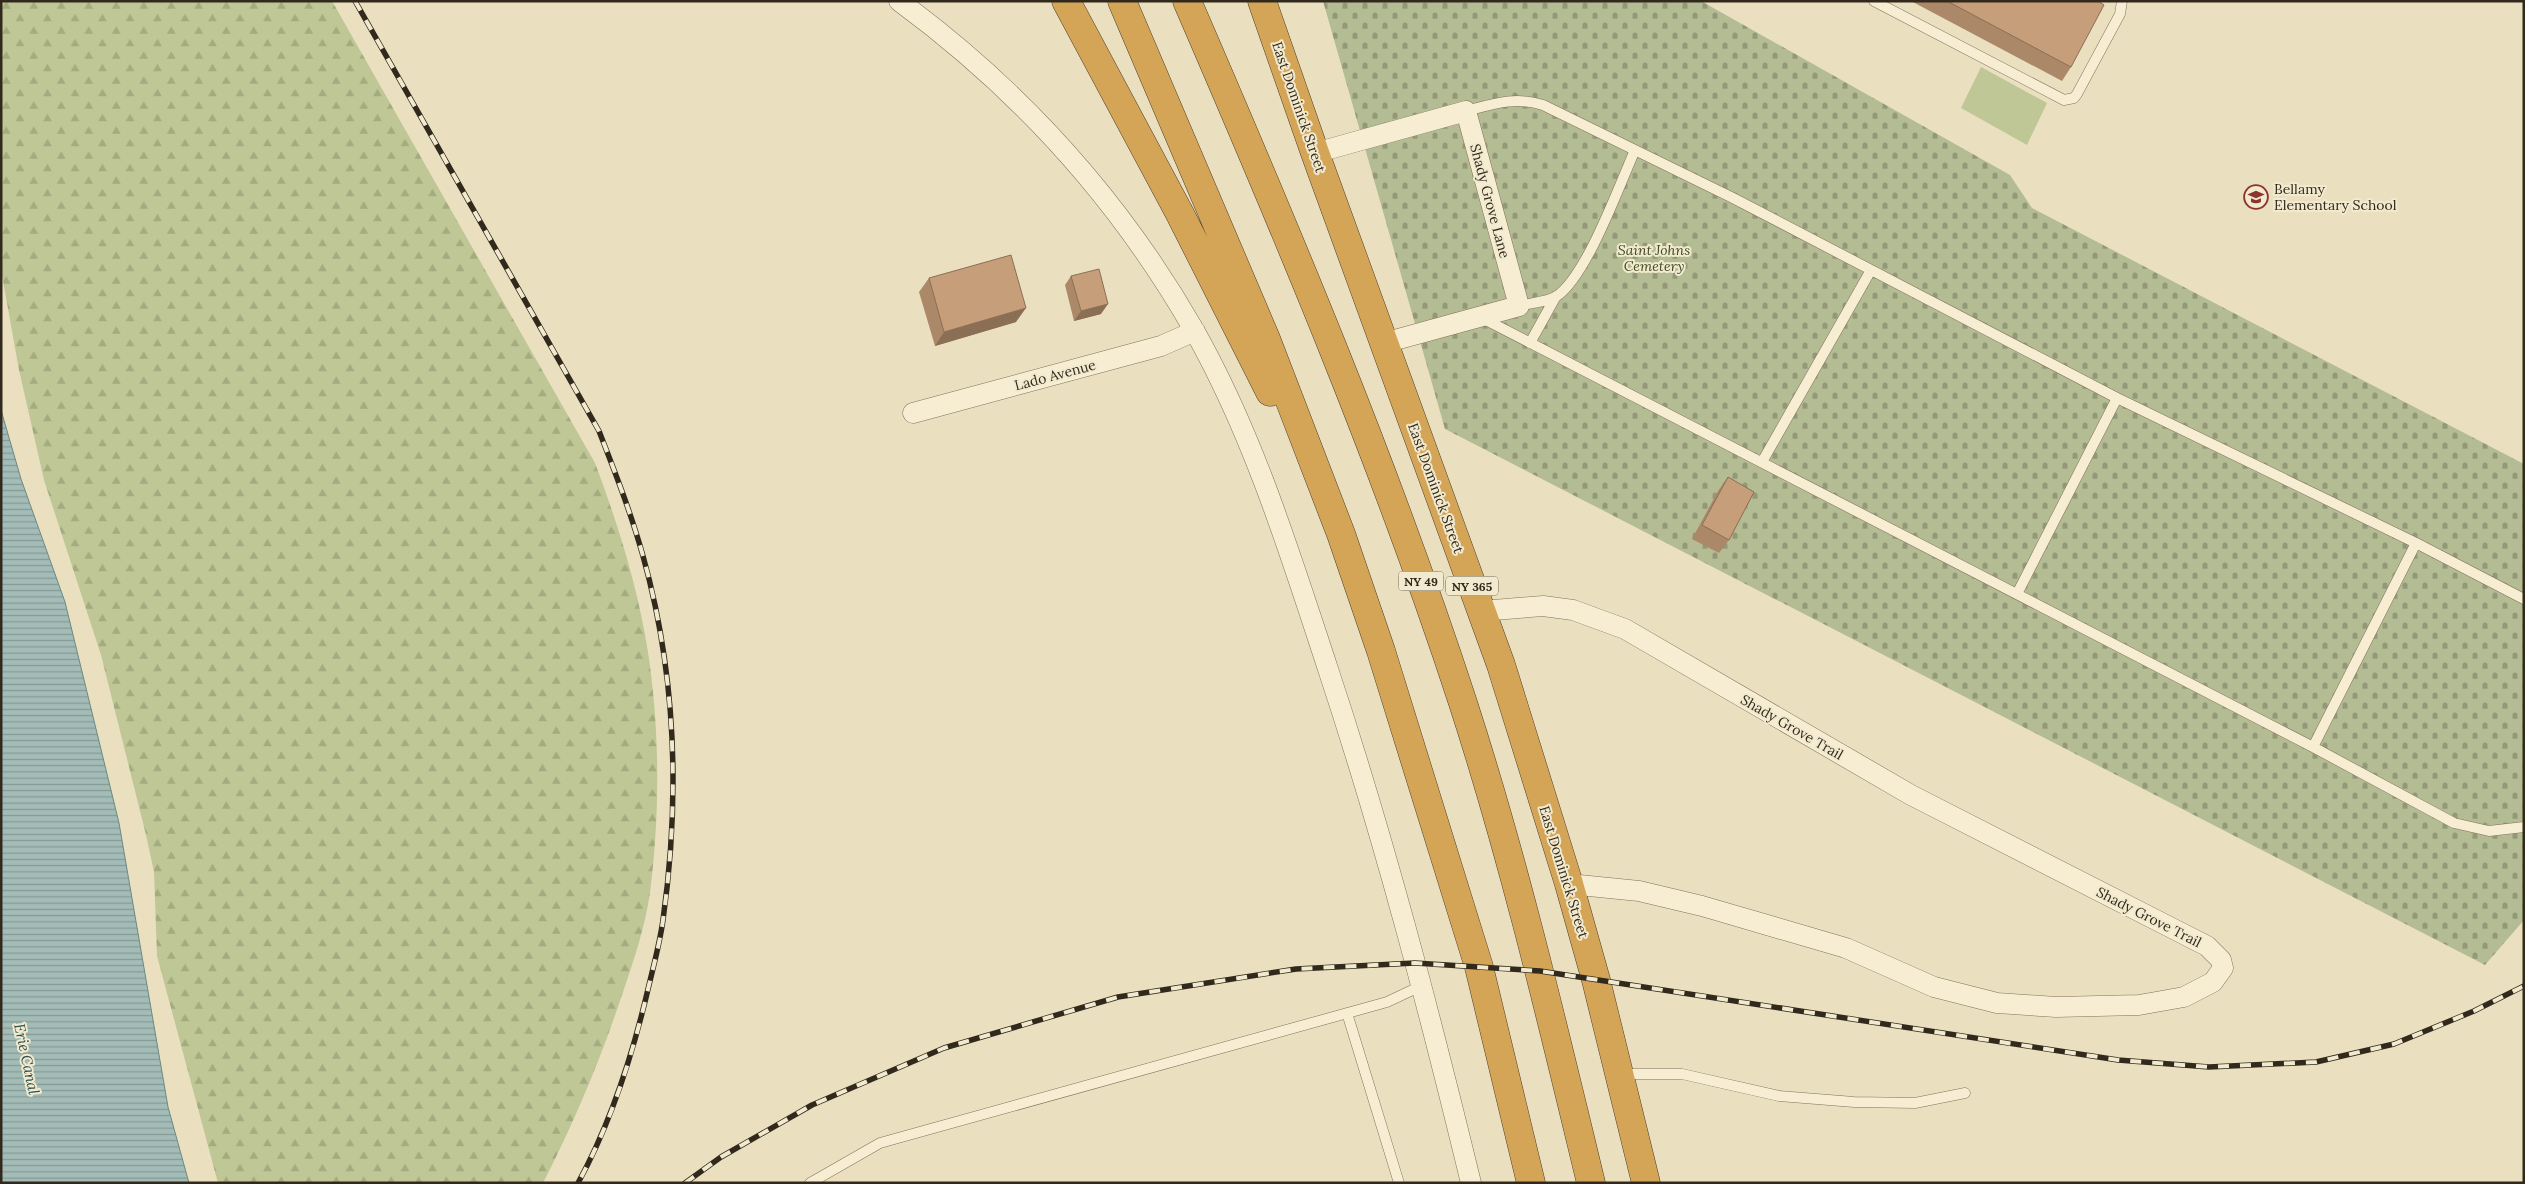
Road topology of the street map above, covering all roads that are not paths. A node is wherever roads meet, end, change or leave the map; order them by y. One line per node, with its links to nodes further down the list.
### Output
1 (898, 1): 15 (street)
2 (1066, 1): 21 (highway)
3 (1122, 1): 21 (highway)
4 (1187, 1): 37 (highway, NY 49)
5 (1262, 1): 10 (highway, East Dominick Street / NY 365)
6 (1874, 1): 7 (lane)
7 (2122, 1)
8 (1466, 111): 9 (lane); 10 (street); 13 (street, Shady Grove Lane)
9 (1635, 150): 11 (lane); 12 (lane)
10 (1315, 152): 16 (highway, East Dominick Street / NY 365)
11 (1871, 270): 18 (lane); 20 (lane)
12 (1556, 296): 13 (lane); 17 (lane)
13 (1519, 306): 14 (street)
14 (1480, 317): 16 (street); 17 (lane)
15 (1195, 331): 19 (street, Lado Avenue); 29 (street)
16 (1384, 343): 25 (highway, East Dominick Street / NY 365)
17 (1530, 343): 20 (lane)
18 (2117, 398): 22 (lane); 23 (lane)
19 (913, 413)
20 (1762, 462): 23 (lane)
21 (1341, 534): 36 (highway)
22 (2416, 542): 24 (lane); 26 (lane)
23 (2017, 594): 26 (lane)
24 (2524, 599)
25 (1481, 611): 28 (highway, East Dominick Street / NY 365); 28 (street, Shady Grove Trail)
26 (2313, 747): 27 (lane)
27 (2524, 827)
28 (1569, 884): 31 (highway, East Dominick Street / NY 365)
29 (1421, 986): 30 (lane); 35 (street)
30 (1347, 1013): 33 (lane); 34 (lane)
31 (1620, 1074): 32 (lane); 38 (highway, East Dominick Street / NY 365)
32 (1965, 1093)
33 (810, 1183)
34 (1399, 1183)
35 (1470, 1183)
36 (1531, 1183)
37 (1591, 1183)
38 (1646, 1183)

